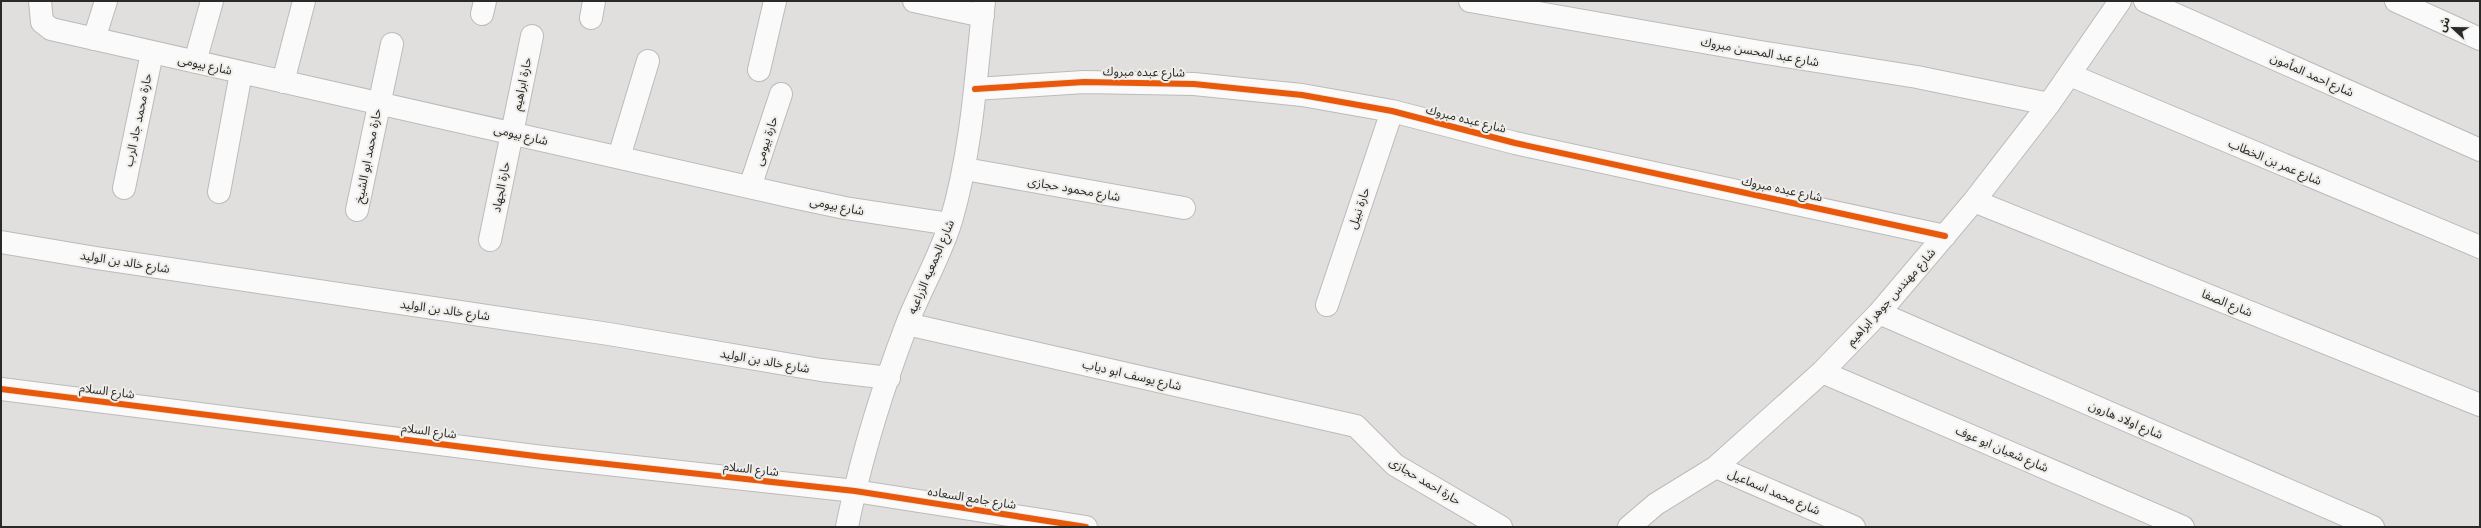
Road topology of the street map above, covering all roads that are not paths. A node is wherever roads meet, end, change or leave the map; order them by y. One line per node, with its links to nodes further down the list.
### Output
1 (40, 1): 13 (street, شارع بيومى)
2 (106, 1): 13 (street)
3 (212, 1): 18 (street)
4 (304, 1): 22 (street)
5 (775, 1): 19 (street)
6 (914, 1): 11 (street)
7 (1470, 1): 26 (street, شارع عبد المحسن مبروك)
8 (2120, 1): 21 (street, شارع مهندس جوهر ابراهيم)
9 (2145, 1): 29 (street, شارع احمد المأمون)
10 (2396, 1): 14 (street)
11 (983, 8): 23 (street, شارع الجمعيه الزراعيه)
12 (532, 36): 28 (street, حارة ابراهيم)
13 (94, 39): 16 (street, شارع بيومى)
14 (2480, 39)
15 (392, 44): 25 (street, حارة محمد ابو الشيخ)
16 (152, 53): 18 (street, شارع بيومى); 32 (street, حارة محمد جاد الرب)
17 (648, 61): 30 (street)
18 (195, 62): 20 (street, شارع بيومى)
19 (759, 70)
20 (241, 73): 22 (street, شارع بيومى); 34 (street)
21 (2070, 75): 26 (street, شارع مهندس جوهر ابراهيم); 42 (street, شارع عمر بن الخطاب)
22 (283, 82): 25 (street, شارع بيومى)
23 (975, 89): 27 (street, شارع عبده مبروك); 31 (street, شارع الجمعيه الزراعيه)
24 (781, 94): 33 (street, حارة بيومى)
25 (378, 103): 28 (street, شارع بيومى); 37 (street, حارة محمد ابو الشيخ)
26 (2049, 104): 35 (street, شارع مهندس جوهر ابراهيم)
27 (1392, 111): 39 (street, شارع عبده مبروك); 43 (street, حارة نبيل)
28 (512, 133): 30 (street, شارع بيومى); 40 (street, حارة الجهاد)
29 (2480, 150)
30 (619, 157): 33 (street, شارع بيومى)
31 (965, 169): 36 (street, شارع محمود حجازى); 38 (street, شارع الجمعيه الزراعيه)
32 (124, 188)
33 (750, 188): 38 (street, شارع بيومى)
34 (218, 192)
35 (1974, 201): 39 (street, شارع مهندس جوهر ابراهيم); 49 (street, شارع الصفا)
36 (1184, 208)
37 (357, 210)
38 (950, 224): 45 (street, شارع الجمعيه الزراعيه)
39 (1945, 236): 44 (street, شارع مهندس جوهر ابراهيم)
40 (490, 240)
41 (1, 242): 47 (street, شارع خالد بن الوليد)
42 (2480, 247)
43 (1327, 305)
44 (1879, 313): 46 (street, شارع مهندس جوهر ابراهيم); 59 (street, شارع اولاد هارون)
45 (907, 324): 47 (street, شارع الجمعيه الزراعيه); 50 (street, شارع يوسف ابو دياب)
46 (1822, 372): 51 (street, شارع مهندس جوهر ابراهيم); 58 (street, شارع شعبان ابو عوف)
47 (889, 378): 52 (street, شارع الجمعيه الزراعيه)
48 (1, 389): 52 (street, شارع السلام)
49 (2480, 405)
50 (1356, 426): 55 (street, حارة احمد حجازى)
51 (1716, 467): 56 (street, شارع مهندس جوهر ابراهيم); 57 (street, شارع محمد اسماعيل)
52 (855, 491): 53 (street, شارع الجمعيه الزراعيه); 54 (street, شارع جامع السعاده)
53 (847, 527)
54 (1086, 527)
55 (1501, 527)
56 (1629, 527)
57 (1854, 527)
58 (2183, 527)
59 (2373, 527)

